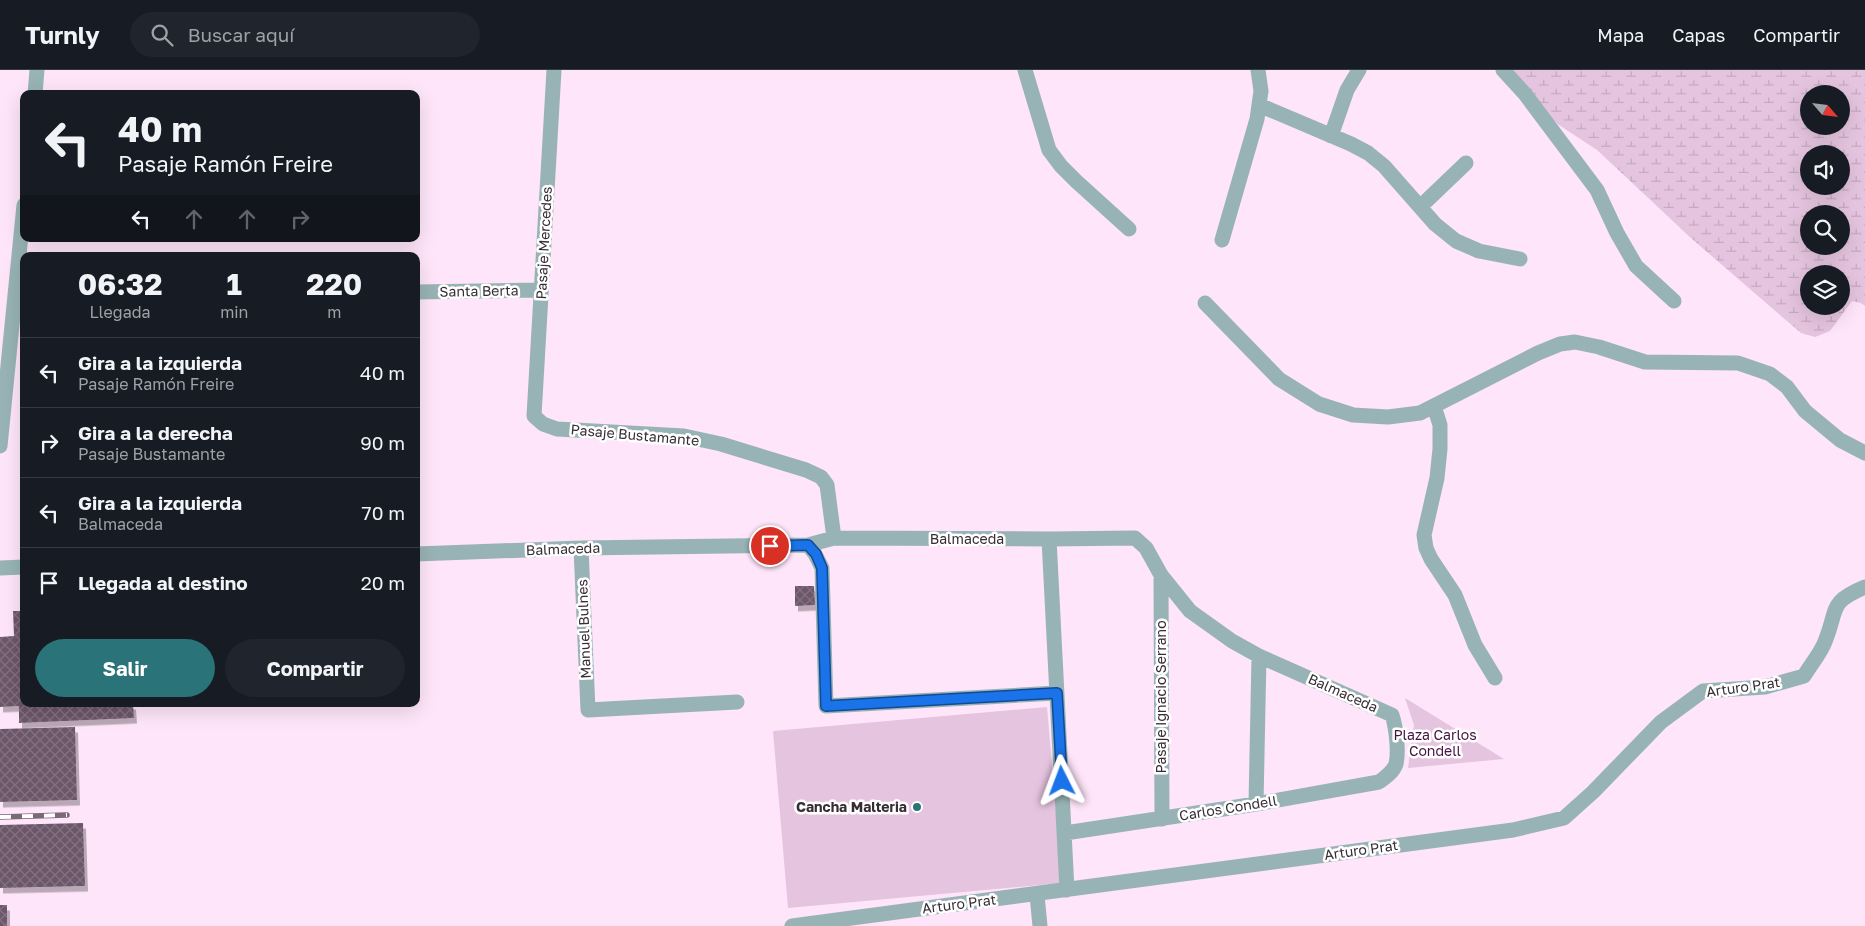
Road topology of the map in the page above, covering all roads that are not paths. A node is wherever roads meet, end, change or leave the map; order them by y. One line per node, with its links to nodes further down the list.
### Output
1 (37, 70): 7 (street)
2 (554, 70): 16 (street, Pasaje Mercedes)
3 (1025, 70): 12 (street)
4 (1258, 70): 8 (street)
5 (1359, 70): 9 (street)
6 (1503, 70): 19 (street)
7 (35, 90)
8 (1259, 105): 9 (street); 14 (street)
9 (1331, 136): 11 (street)
10 (1466, 163): 11 (street)
11 (1420, 207): 15 (street)
12 (1129, 229)
13 (20, 239): 18 (street)
14 (1222, 240)
15 (1520, 259)
16 (541, 290): 17 (street, Santa Berta); 22 (street, Pasaje Mercedes)
17 (420, 292)
18 (13, 298): 23 (street)
19 (1674, 301)
20 (1205, 303): 21 (street)
21 (1434, 406): 24 (street); 35 (street)
22 (534, 416): 25 (street, Pasaje Bustamante)
23 (0, 446)
24 (1865, 453)
25 (834, 538): 26 (street, Balmaceda); 27 (street, Balmaceda)
26 (1049, 540): 32 (street, Balmaceda); 36 (street)
27 (808, 545): 28 (street, Balmaceda); 36 (street)
28 (581, 548): 29 (street, Balmaceda); 37 (street, Manuel Bulnes)
29 (420, 554)
30 (20, 567): 31 (street)
31 (0, 568)
32 (1161, 575): 34 (street, Balmaceda); 40 (street, Pasaje Ignacio Serrano)
33 (1865, 587): 42 (street, Arturo Prat)
34 (1259, 656): 38 (street, Balmaceda); 39 (street)
35 (1496, 678)
36 (1057, 693): 41 (street)
37 (737, 702)
38 (1388, 775): 39 (street, Carlos Condell)
39 (1256, 804): 40 (street, Carlos Condell)
40 (1162, 819): 41 (street, Carlos Condell)
41 (1065, 834): 42 (street)
42 (1067, 890): 43 (street, Arturo Prat)
43 (1036, 894): 44 (street, Arturo Prat); 45 (street)
44 (792, 926)
45 (1040, 926)

